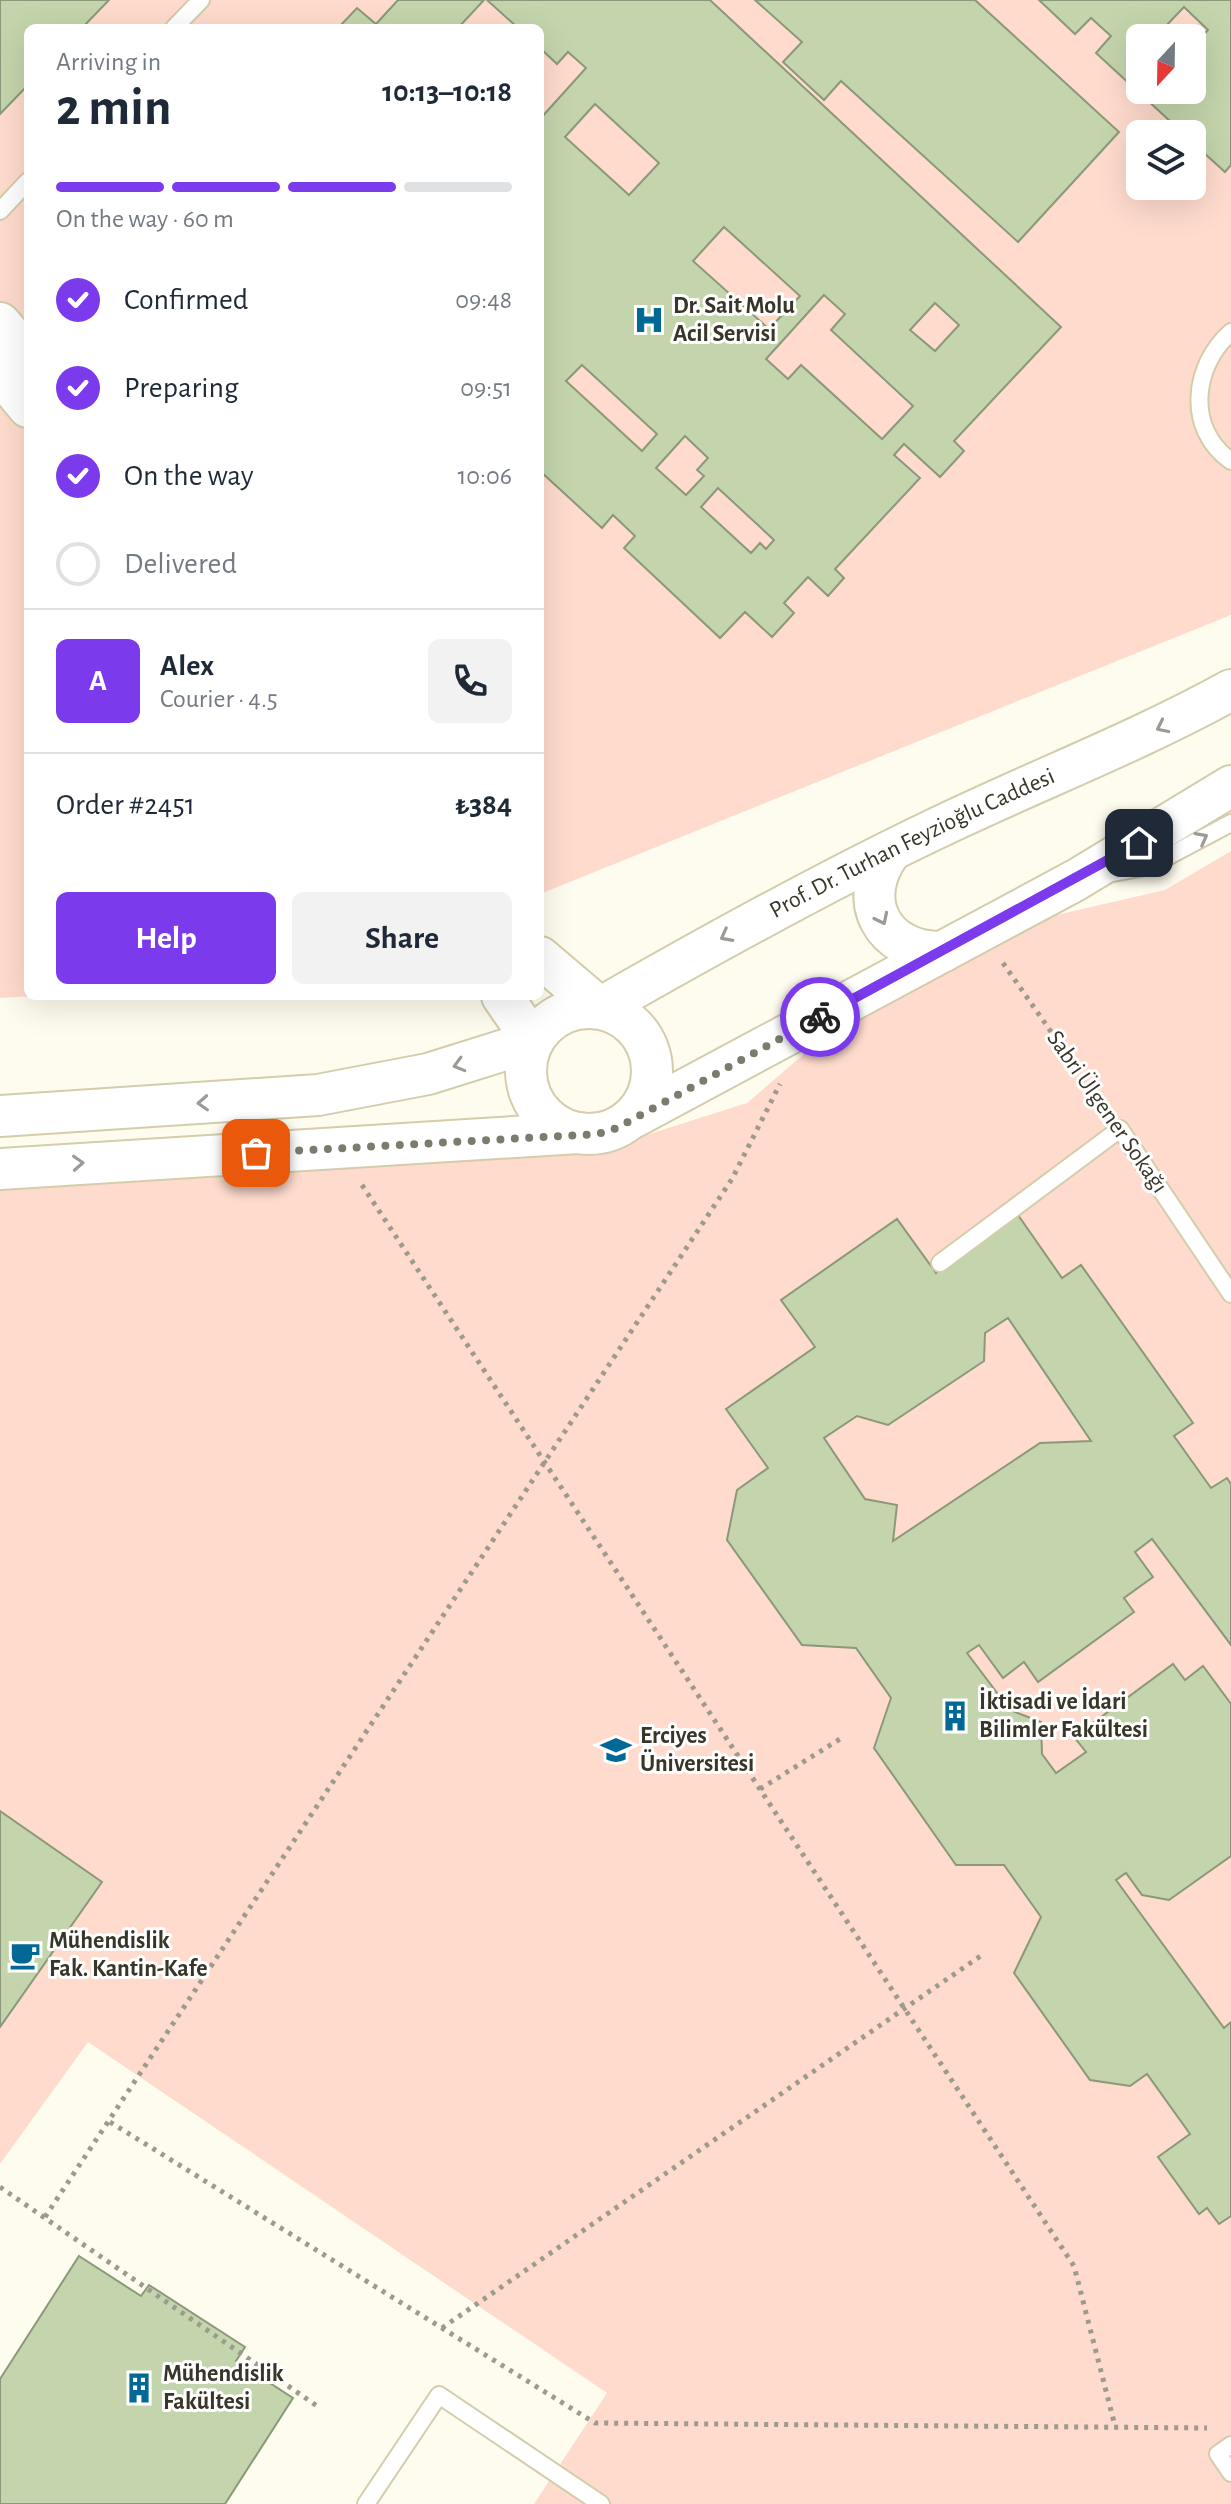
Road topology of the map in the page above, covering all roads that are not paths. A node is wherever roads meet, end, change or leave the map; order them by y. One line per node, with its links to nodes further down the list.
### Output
1 (201, 0): 2 (lane)
2 (178, 24)
3 (24, 185): 4 (lane)
4 (0, 211)
5 (0, 323): 7 (street)
6 (1231, 332): 10 (lane)
7 (24, 351)
8 (0, 373): 9 (street)
9 (24, 402)
10 (1231, 461)
11 (1231, 690): 14 (street, Prof. Dr. Turhan Feyzioğlu Caddesi, one-way to 14)
12 (1231, 786): 15 (street)
13 (1231, 823): 15 (lane, one-way to 13)
14 (891, 851): 16 (street, one-way to 16); 19 (street, Prof. Dr. Turhan Feyzioğlu Caddesi, one-way to 19)
15 (1076, 880): 16 (street)
16 (942, 952): 22 (street)
17 (544, 960): 19 (street)
18 (505, 1000): 20 (street)
19 (600, 1008): 20 (street); 22 (street)
20 (533, 1041): 21 (street, one-way to 21); 23 (street)
21 (0, 1116)
22 (634, 1117): 23 (street)
23 (578, 1133): 24 (street, one-way to 23)
24 (0, 1169)
25 (940, 1263): 26 (lane, Sabri Ülgener Sokağı)
26 (1231, 1294)
27 (1231, 2445): 28 (lane)
28 (1231, 2473)
29 (366, 2504): 30 (lane)
30 (601, 2504)

